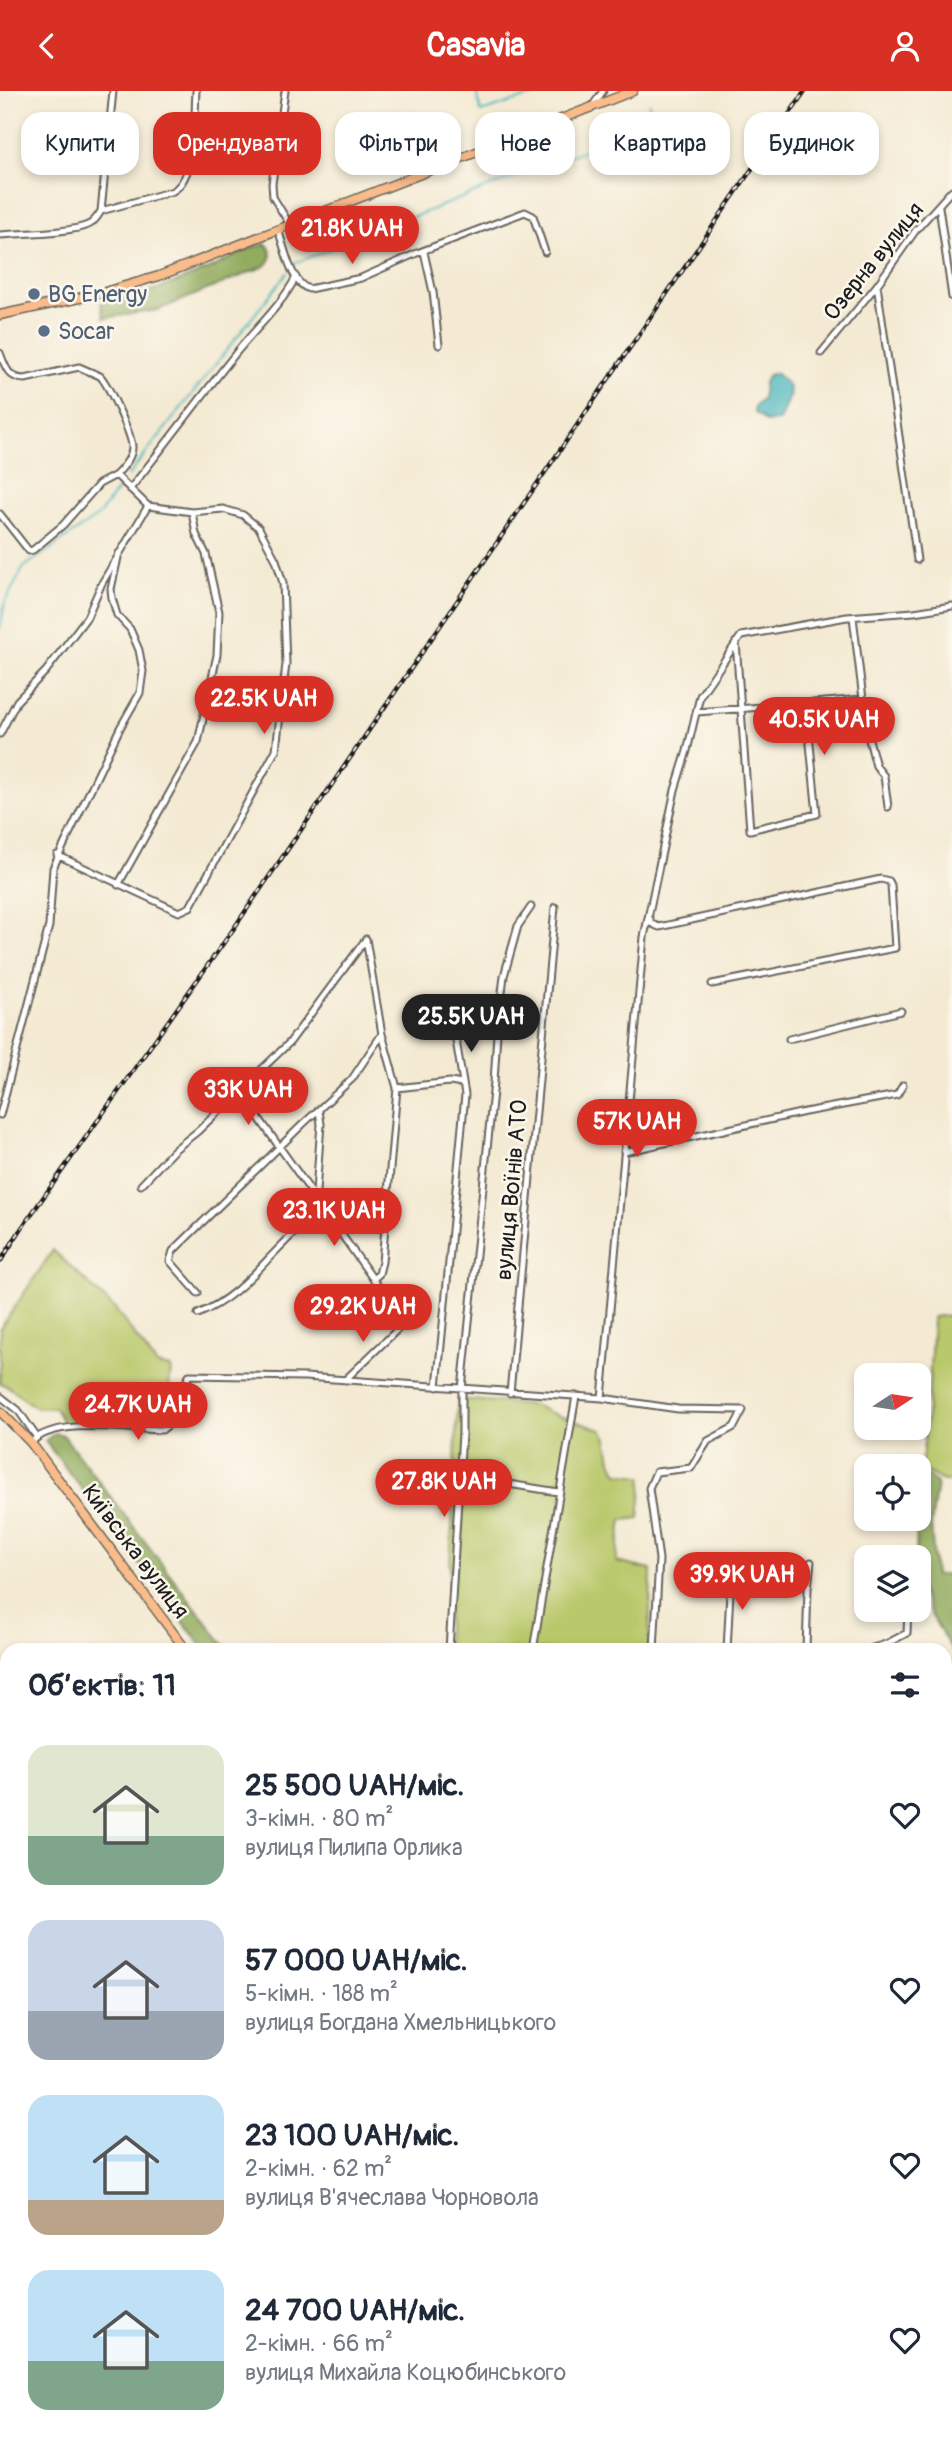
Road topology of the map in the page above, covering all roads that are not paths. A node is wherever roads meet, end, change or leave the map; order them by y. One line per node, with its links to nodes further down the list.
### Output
1 (113, 91): 9 (street)
2 (196, 91): 9 (street)
3 (285, 91): 10 (street)
4 (603, 91): 6 (street)
5 (633, 91): 6 (highway)
6 (591, 107): 10 (highway)
7 (952, 190): 8 (street, Озерна вулиця)
8 (939, 207): 16 (street, Озерна вулиця); 17 (street)
9 (101, 211): 12 (street)
10 (290, 225): 11 (highway)
11 (278, 230): 15 (street); 18 (highway)
12 (0, 235)
13 (424, 252): 14 (street); 15 (street); 19 (street)
14 (545, 252)
15 (296, 277): 23 (street)
16 (877, 285): 21 (street, Озерна вулиця); 28 (street)
17 (952, 297)
18 (0, 315)
19 (439, 345)
20 (0, 353): 22 (street)
21 (821, 353)
22 (116, 475): 23 (street); 26 (street)
23 (130, 489): 24 (street)
24 (148, 506): 25 (street); 27 (street)
25 (192, 512): 39 (street); 39 (street)
26 (0, 514)
27 (119, 552): 36 (street); 38 (street)
28 (917, 559)
29 (952, 606): 30 (street)
30 (850, 617): 31 (street); 32 (street)
31 (736, 642): 34 (street); 35 (street)
32 (864, 699): 33 (street); 37 (street)
33 (806, 704): 34 (street); 34 (street)
34 (740, 709): 35 (street)
35 (697, 712): 42 (street)
36 (0, 734)
37 (888, 807)
38 (57, 855): 39 (street); 52 (street)
39 (118, 885)
40 (531, 907): 64 (street)
41 (555, 907): 65 (street, вулиця Воїнів АТО)
42 (649, 916): 43 (street); 56 (street)
43 (712, 984)
44 (901, 1011): 47 (street)
45 (454, 1028): 48 (street)
46 (382, 1034): 50 (street); 51 (street); 53 (street)
47 (789, 1039)
48 (462, 1084): 50 (street); 63 (street)
49 (903, 1085): 56 (street)
50 (397, 1088): 59 (street)
51 (239, 1090): 55 (street); 57 (street)
52 (2, 1107): 54 (street)
53 (319, 1111): 55 (street); 58 (street)
54 (0, 1115)
55 (279, 1148): 58 (street); 60 (street)
56 (624, 1152): 68 (street)
57 (141, 1185)
58 (317, 1202): 59 (street); 61 (street)
59 (373, 1279): 62 (street)
60 (198, 1293)
61 (198, 1314)
62 (345, 1380): 63 (street); 70 (street)
63 (437, 1387): 64 (street)
64 (462, 1388): 65 (street); 71 (street)
65 (510, 1392): 67 (street)
66 (0, 1396): 70 (street)
67 (576, 1396): 68 (street); 72 (street)
68 (602, 1398): 79 (street)
69 (0, 1411): 70 (highway, Київська вулиця)
70 (33, 1440): 76 (highway, Київська вулиця)
71 (459, 1476): 72 (street); 77 (street)
72 (558, 1492): 78 (street)
73 (811, 1562): 81 (street)
74 (731, 1573): 80 (street)
75 (907, 1622): 82 (street)
76 (181, 1643)
77 (449, 1643)
78 (534, 1643)
79 (654, 1643)
80 (727, 1643)
81 (806, 1643)
82 (888, 1643)

